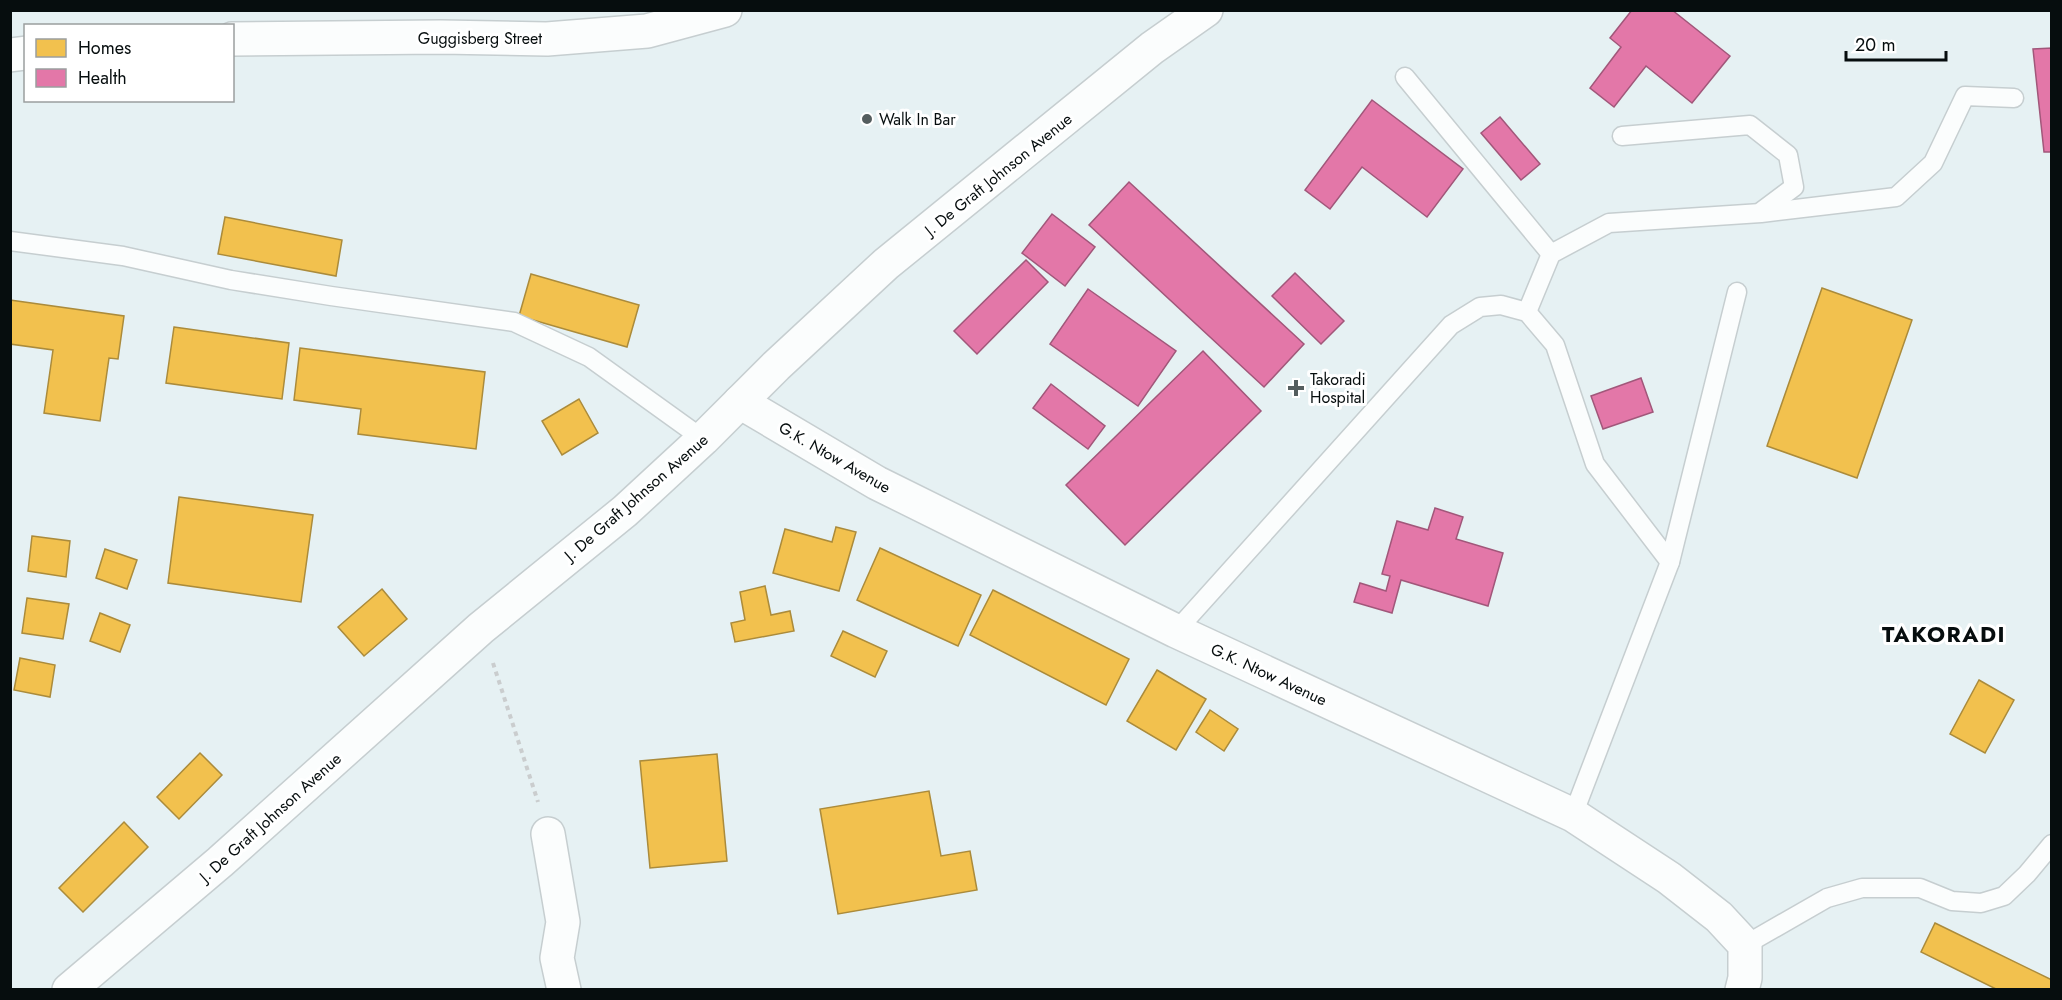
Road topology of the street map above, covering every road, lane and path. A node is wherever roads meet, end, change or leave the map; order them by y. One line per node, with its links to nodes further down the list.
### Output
1 (725, 10): 3 (street, Guggisberg Street)
2 (1206, 10): 12 (street, J. De Graft Johnson Avenue)
3 (234, 39)
4 (1405, 77): 9 (lane)
5 (2014, 98): 7 (lane)
6 (1622, 136): 7 (lane)
7 (1761, 213): 9 (lane)
8 (10, 241): 13 (lane)
9 (1551, 254): 11 (lane)
10 (1737, 292): 14 (lane)
11 (1527, 312): 14 (lane); 16 (lane)
12 (740, 402): 13 (street, J. De Graft Johnson Avenue); 16 (street, G.K. Ntow Avenue)
13 (703, 439): 15 (street, J. De Graft Johnson Avenue)
14 (1670, 562): 17 (lane)
15 (481, 628): 18 (path); 21 (street, J. De Graft Johnson Avenue)
16 (1176, 631): 17 (street, G.K. Ntow Avenue)
17 (1573, 815): 20 (street, G.K. Ntow Avenue)
18 (548, 834): 22 (street)
19 (2052, 844): 20 (lane)
20 (1744, 945): 23 (street)
21 (69, 990)
22 (564, 990)
23 (1742, 990)

